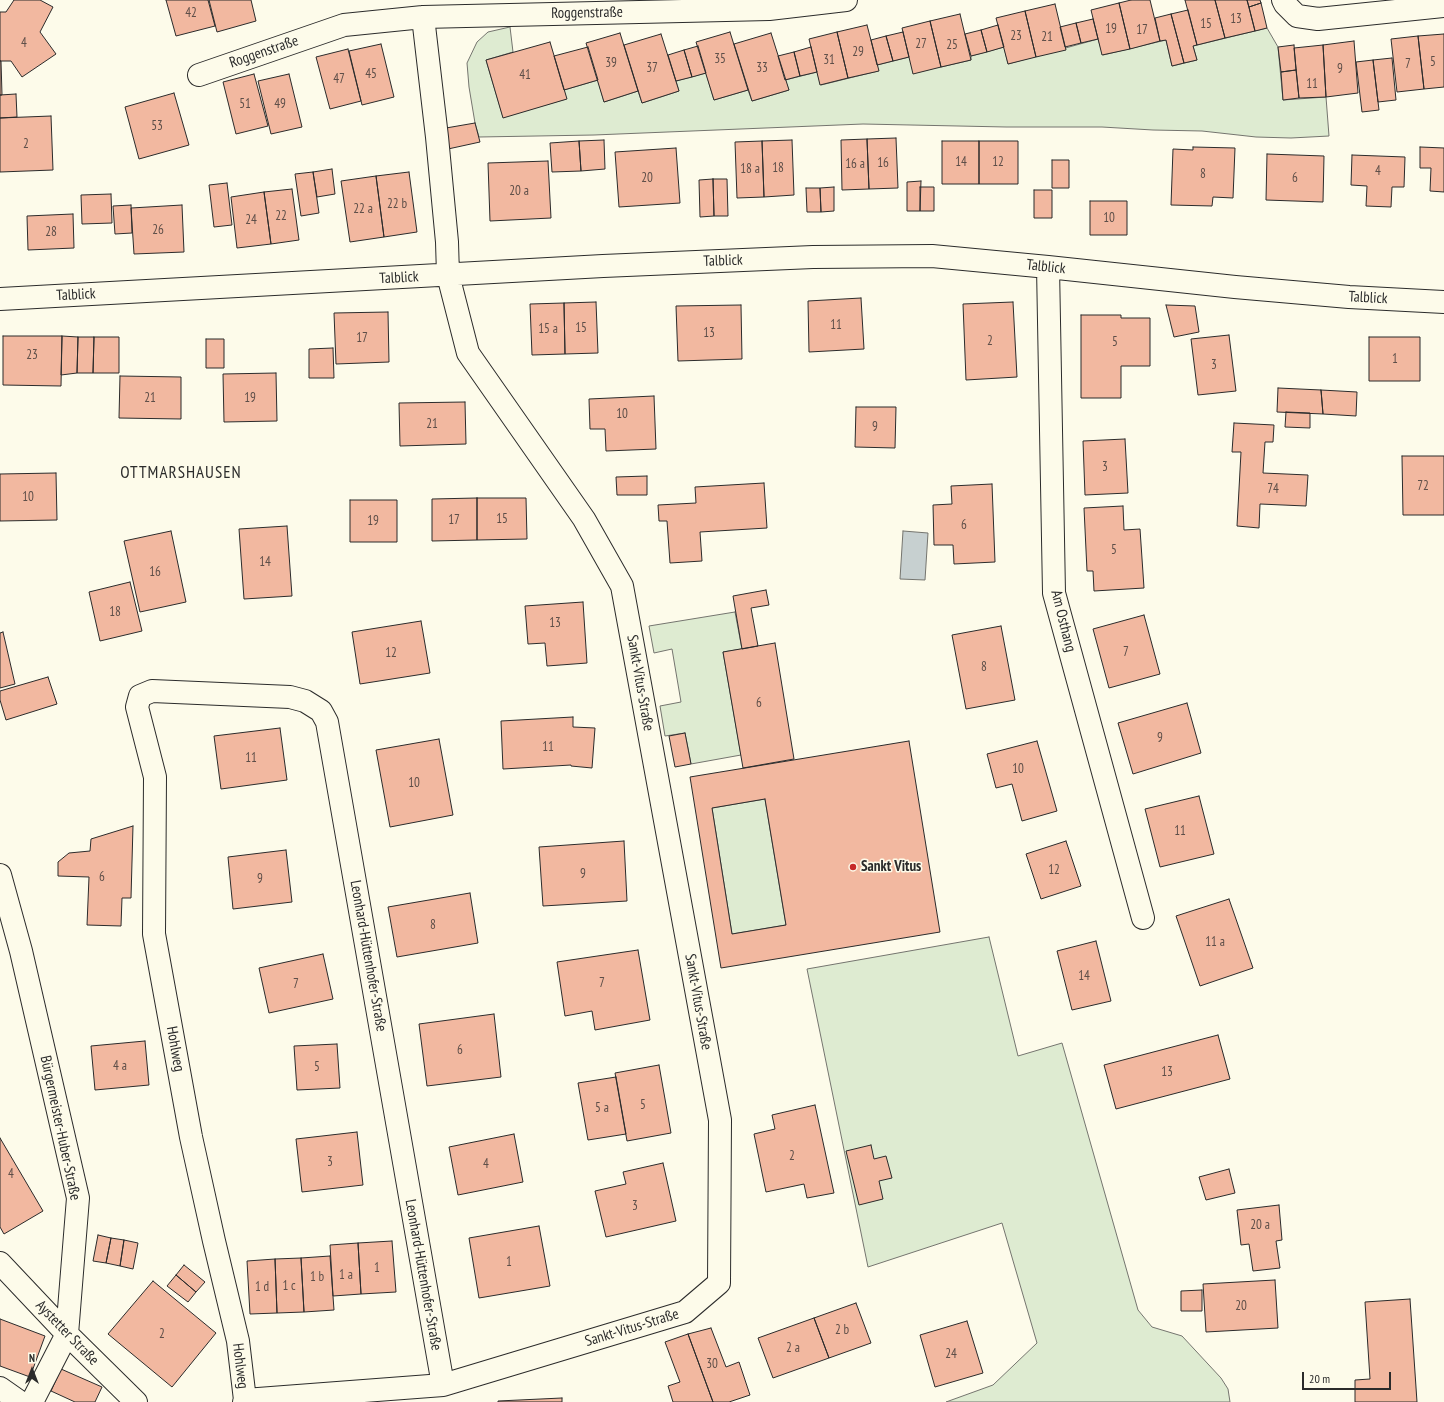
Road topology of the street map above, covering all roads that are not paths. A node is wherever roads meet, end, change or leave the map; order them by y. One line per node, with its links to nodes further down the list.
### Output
1 (846, 0): 4 (street, Roggenstraße)
2 (1283, 0): 3 (street)
3 (1444, 6)
4 (423, 17): 5 (street, Roggenstraße); 7 (street, Sankt-Vitus-Straße)
5 (199, 74)
6 (1048, 267): 7 (street, Talblick); 9 (street, Talblick); 12 (street, Am Osthang)
7 (448, 275): 8 (street, Talblick); 15 (street, Sankt-Vitus-Straße)
8 (0, 299)
9 (1444, 302)
10 (140, 696): 15 (street, Leonhard-Hüttenhofer-Straße); 17 (street, Hohlweg)
11 (0, 874): 14 (street, Bürgermeister-Huber-Straße)
12 (1143, 918)
13 (0, 1263): 14 (street, Aystetter Straße)
14 (67, 1334): 19 (street, Bürgermeister-Huber-Straße); 20 (street, Aystetter Straße)
15 (443, 1385): 17 (street, Sankt-Vitus-Straße)
16 (0, 1388): 18 (street)
17 (244, 1401)
18 (20, 1402)
19 (32, 1402)
20 (136, 1402)

